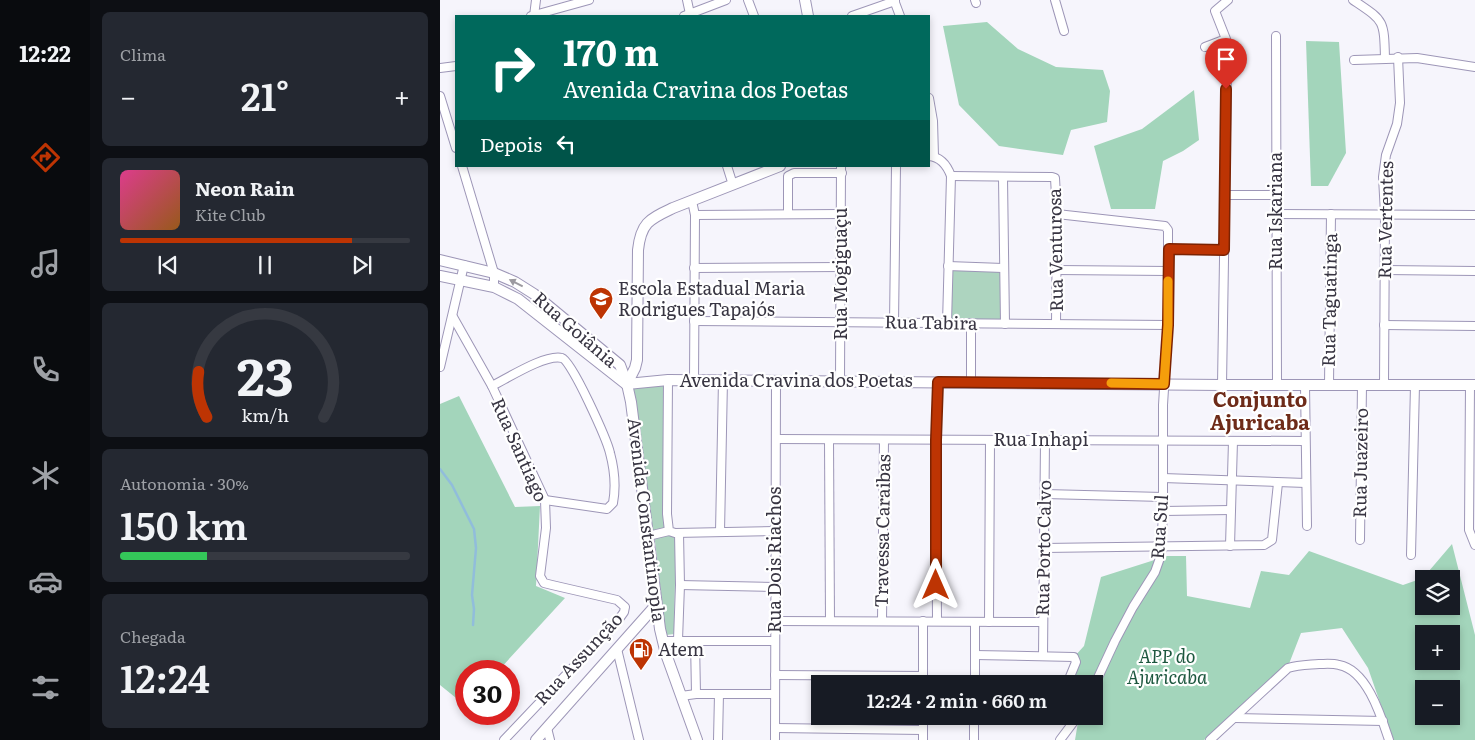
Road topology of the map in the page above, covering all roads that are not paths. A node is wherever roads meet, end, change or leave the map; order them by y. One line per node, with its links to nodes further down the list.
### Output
1 (536, 0): 11 (street)
2 (589, 0): 12 (street)
3 (687, 0): 13 (street)
4 (726, 0): 13 (street)
5 (748, 0): 14 (street)
6 (805, 0): 15 (street)
7 (1054, 0): 18 (street)
8 (1228, 0): 20 (street)
9 (1352, 0): 21 (street)
10 (894, 1): 16 (street); 17 (street)
11 (533, 15)
12 (536, 15)
13 (687, 15)
14 (754, 15)
15 (808, 15)
16 (855, 15)
17 (900, 15)
18 (1064, 31)
19 (1276, 36): 41 (street, Rua Iskariana)
20 (1205, 47)
21 (1385, 58): 22 (street); 23 (street)
22 (1398, 58): 25 (street); 48 (street, Rua Vertentes)
23 (1354, 60)
24 (455, 66): 26 (street)
25 (1475, 67)
26 (440, 68)
27 (1227, 71): 40 (street)
28 (440, 96): 30 (street)
29 (930, 104): 31 (street)
30 (455, 145)
31 (931, 156): 37 (street)
32 (462, 167): 63 (street)
33 (727, 167): 39 (street)
34 (778, 167): 39 (street)
35 (896, 167): 70 (street)
36 (842, 170): 43 (street); 44 (street, Rua Mogiguaçu)
37 (951, 176): 38 (street); 55 (street)
38 (1003, 178): 45 (street, Rua Venturosa); 58 (street)
39 (733, 185): 42 (street)
40 (1225, 195): 41 (street); 52 (street)
41 (1276, 195): 46 (street, Rua Iskariana)
42 (692, 201): 49 (street); 86 (street)
43 (788, 214): 44 (street); 49 (street)
44 (841, 214): 56 (street, Rua Mogiguaçu)
45 (1056, 214): 51 (street, Rua Sul); 59 (street, Rua Venturosa)
46 (1276, 214): 47 (street); 89 (street, Rua Iskariana)
47 (1331, 214): 48 (street); 91 (street, Rua Taguatinga)
48 (1385, 214): 50 (street); 60 (street, Rua Vertentes)
49 (695, 215): 57 (street)
50 (1475, 215)
51 (1169, 249): 52 (street); 61 (street, Rua Sul)
52 (1224, 250): 88 (street)
53 (440, 260): 54 (street, Rua Goiânia)
54 (464, 265): 63 (street, Rua Goiânia); 65 (street)
55 (948, 266): 58 (street); 71 (street)
56 (841, 267): 57 (street); 69 (street, Rua Mogiguaçu)
57 (694, 268): 68 (street)
58 (1003, 268): 73 (street)
59 (1056, 270): 61 (street); 74 (street, Rua Venturosa)
60 (1385, 270): 62 (street); 76 (street, Rua Vertentes)
61 (1168, 271): 75 (street, Rua Sul)
62 (1475, 271)
63 (494, 273): 66 (street); 86 (street, Rua Goiânia, one-way to 63)
64 (440, 276): 65 (street, Rua Goiânia)
65 (461, 280): 66 (street, Rua Goiânia); 67 (street)
66 (494, 287): 86 (street, Rua Goiânia)
67 (453, 317): 78 (street); 95 (street, Rua Santiago)
68 (694, 321): 69 (street, Rua Tabira); 80 (street)
69 (840, 322): 70 (street, Rua Tabira); 83 (street, Rua Mogiguaçu)
70 (894, 323): 71 (street, Rua Tabira)
71 (947, 323): 72 (street, Rua Tabira)
72 (971, 323): 73 (street, Rua Tabira); 85 (street)
73 (1005, 324): 74 (street, Rua Tabira)
74 (1056, 324): 75 (street, Rua Tabira)
75 (1168, 325): 87 (street, Rua Sul)
76 (1384, 325): 77 (street); 93 (street, Rua Vertentes)
77 (1475, 326)
78 (440, 367)
79 (668, 380): 80 (street, Avenida Cravina dos Poetas); 86 (street, Avenida Cravina dos Poetas); 117 (street)
80 (694, 380): 81 (street, Avenida Cravina dos Poetas)
81 (723, 380): 82 (street, Avenida Cravina dos Poetas); 118 (street)
82 (776, 381): 83 (street, Avenida Cravina dos Poetas); 97 (street, Rua Dois Riachos)
83 (840, 381): 84 (street, Avenida Cravina dos Poetas)
84 (938, 382): 85 (street, Avenida Cravina dos Poetas); 100 (street)
85 (971, 382): 87 (street, Avenida Cravina dos Poetas)
86 (627, 384): 120 (street, Avenida Constantinopla)
87 (1164, 384): 88 (street, Avenida Cravina dos Poetas); 103 (street, Rua Sul)
88 (1222, 385): 89 (street, Avenida Cravina dos Poetas)
89 (1277, 385): 90 (street, Avenida Cravina dos Poetas)
90 (1305, 385): 91 (street, Avenida Cravina dos Poetas); 105 (street)
91 (1329, 385): 92 (street, Avenida Cravina dos Poetas)
92 (1362, 385): 93 (street, Avenida Cravina dos Poetas); 121 (street, Rua Juazeiro)
93 (1384, 385): 94 (street, Avenida Cravina dos Poetas)
94 (1415, 385): 96 (street, Avenida Cravina dos Poetas); 126 (street)
95 (492, 386): 112 (street, Rua Santiago); 112 (street)
96 (1472, 386): 122 (street)
97 (776, 440): 98 (street, Rua Inhapi); 116 (street, Rua Dois Riachos)
98 (829, 440): 99 (street, Rua Inhapi); 132 (street)
99 (884, 440): 100 (street, Rua Inhapi); 133 (street, Travessa Caraibas)
100 (936, 440): 101 (street, Rua Inhapi); 134 (street)
101 (990, 440): 102 (street, Rua Inhapi); 137 (street)
102 (1045, 440): 103 (street, Rua Inhapi); 110 (street, Rua Porto Calvo)
103 (1162, 441): 104 (street, Rua Inhapi); 106 (street, Rua Sul)
104 (1233, 441): 105 (street, Rua Inhapi); 107 (street)
105 (1305, 441): 109 (street)
106 (1163, 478): 107 (street); 111 (street, Rua Sul)
107 (1232, 481): 108 (street); 113 (street)
108 (1278, 483): 109 (street); 123 (street)
109 (1306, 483): 115 (street)
110 (1045, 494): 111 (street); 125 (street, Rua Porto Calvo)
111 (1163, 497): 114 (street, Rua Sul)
112 (545, 500): 129 (street, Rua Santiago)
113 (1230, 510): 114 (street); 123 (street)
114 (1163, 511): 124 (street, Rua Sul)
115 (1307, 526)
116 (775, 531): 118 (street); 128 (street, Rua Dois Riachos)
117 (669, 532): 119 (street); 120 (street)
118 (720, 532): 119 (street)
119 (679, 533): 127 (street)
120 (648, 536): 130 (street, Avenida Constantinopla)
121 (1360, 540)
122 (1475, 545)
123 (1230, 546): 124 (street)
124 (1162, 547): 125 (street); 150 (street, Rua Sul)
125 (1044, 548): 138 (street, Rua Porto Calvo)
126 (1411, 555)
127 (680, 585): 128 (street); 139 (street)
128 (775, 587): 131 (street, Rua Dois Riachos)
129 (618, 600): 164 (street, Rua Assunção)
130 (656, 605): 140 (street, Avenida Constantinopla); 143 (street)
131 (775, 621): 132 (street); 142 (street, Rua Dois Riachos)
132 (830, 621): 133 (street)
133 (882, 621): 135 (street)
134 (937, 621): 135 (street); 136 (street)
135 (923, 622): 147 (street)
136 (975, 622): 137 (street); 144 (street)
137 (988, 622): 138 (street)
138 (1043, 622): 145 (street, Rua Porto Calvo)
139 (678, 640): 140 (street); 141 (street)
140 (663, 641): 155 (street, Avenida Constantinopla)
141 (695, 641): 142 (street); 152 (street)
142 (774, 641): 146 (street, Rua Dois Riachos)
143 (617, 649): 161 (street); 167 (street)
144 (974, 655): 145 (street); 148 (street)
145 (1043, 656): 149 (street)
146 (775, 675): 151 (street); 154 (street, Rua Dois Riachos)
147 (923, 675)
148 (974, 675)
149 (1072, 675)
150 (1099, 675)
151 (811, 676)
152 (696, 694): 153 (street); 155 (street)
153 (719, 694): 154 (street); 169 (street)
154 (774, 694): 162 (street, Rua Dois Riachos)
155 (681, 696): 168 (street, Avenida Constantinopla)
156 (1235, 718): 157 (street); 157 (street); 174 (street)
157 (1383, 721): 175 (street)
158 (923, 725): 163 (street)
159 (974, 725): 172 (street)
160 (1071, 725): 173 (street)
161 (547, 728): 165 (street); 166 (street)
162 (775, 728): 163 (street); 170 (street, Rua Dois Riachos)
163 (923, 730): 171 (street)
164 (504, 740)
165 (536, 740)
166 (550, 740)
167 (639, 740)
168 (697, 740)
169 (718, 740)
170 (775, 740)
171 (923, 740)
172 (974, 740)
173 (1060, 740)
174 (1210, 740)
175 (1389, 740)

